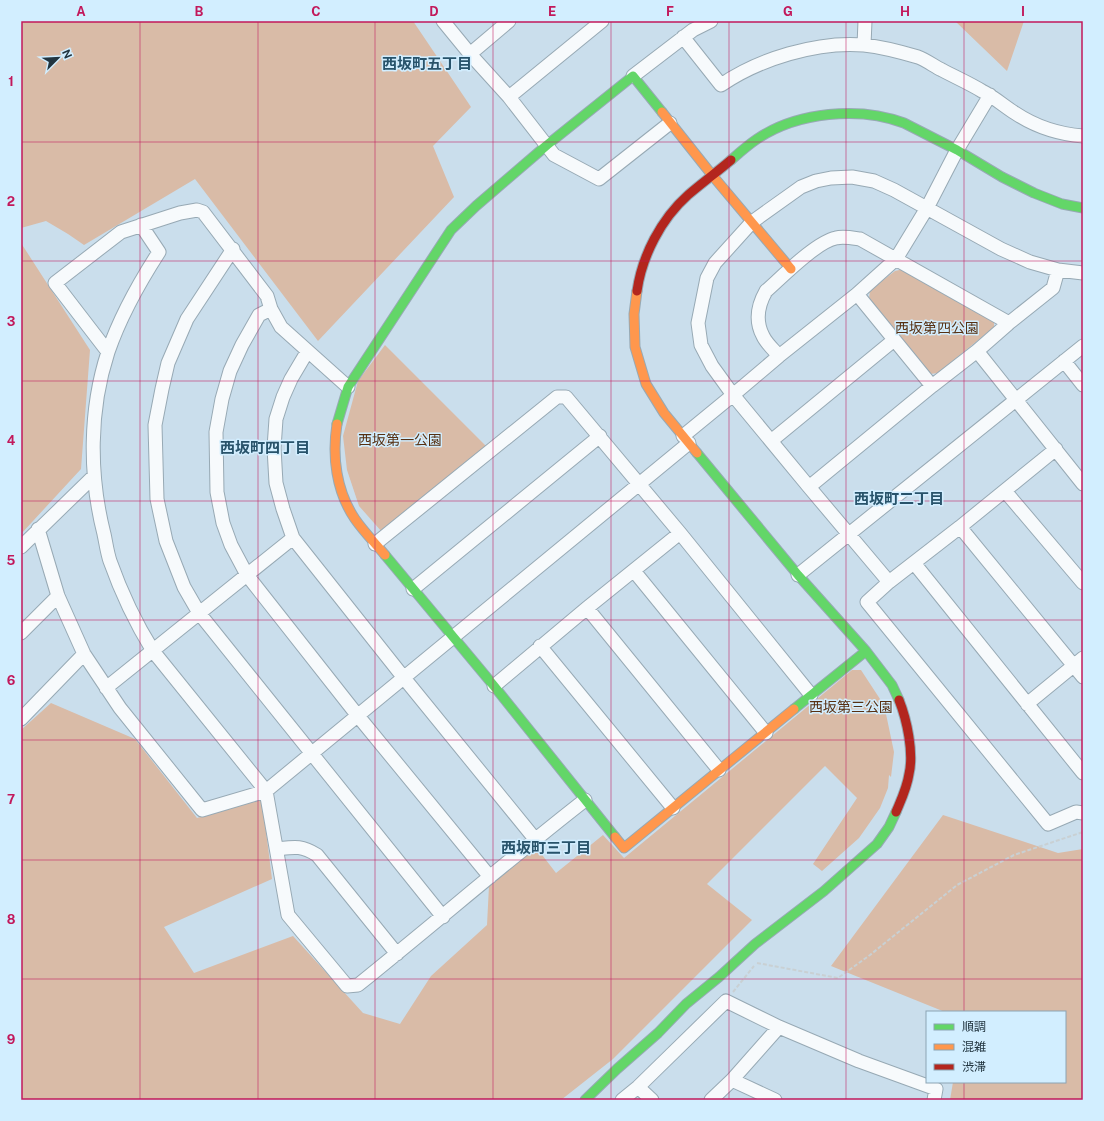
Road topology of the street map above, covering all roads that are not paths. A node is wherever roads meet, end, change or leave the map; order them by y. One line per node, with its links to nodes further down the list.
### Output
1 (443, 21): 8 (street)
2 (509, 21): 8 (street)
3 (602, 21): 11 (street)
4 (711, 21): 6 (street)
5 (865, 21): 7 (street)
6 (683, 37): 7 (street); 9 (street)
7 (864, 45): 10 (street)
8 (470, 54): 11 (street)
9 (633, 76): 12 (street); 14 (street)
10 (990, 95): 13 (street); 15 (street)
11 (509, 97): 14 (street)
12 (670, 123): 14 (street); 16 (street)
13 (1083, 136)
14 (547, 145): 38 (street)
15 (957, 150): 16 (street); 17 (street); 18 (street)
16 (712, 175): 19 (street); 42 (street)
17 (927, 208): 19 (street); 22 (street); 24 (street)
18 (1083, 208)
19 (752, 222): 23 (street); 39 (street)
20 (140, 226): 21 (street); 32 (street); 32 (street)
21 (233, 250): 27 (street); 66 (street)
22 (896, 259): 23 (street); 26 (street); 28 (street)
23 (791, 269): 34 (street)
24 (1058, 270): 25 (street); 28 (street)
25 (1083, 273)
26 (857, 294): 29 (street); 34 (street)
27 (271, 309): 33 (street); 59 (street)
28 (1009, 323): 31 (street)
29 (894, 340): 37 (street); 43 (street)
30 (1083, 346): 35 (street)
31 (977, 351): 37 (street); 40 (street)
32 (108, 352): 45 (street)
33 (307, 352): 38 (street); 54 (street)
34 (779, 356): 39 (street)
35 (1064, 362): 36 (street); 40 (street)
36 (1083, 385)
37 (932, 386): 48 (street)
38 (348, 387): 55 (street)
39 (733, 395): 42 (street); 43 (street)
40 (1016, 400): 44 (street); 53 (street)
41 (600, 436): 46 (street); 55 (street); 63 (street)
42 (686, 440): 46 (street); 60 (street)
43 (771, 441): 48 (street)
44 (1056, 449): 47 (street); 49 (street)
45 (94, 476): 51 (street); 70 (street)
46 (640, 484): 52 (street); 68 (street)
47 (1083, 484)
48 (809, 487): 53 (street)
49 (1005, 490): 50 (street); 62 (street)
50 (960, 528): 57 (street); 73 (street)
51 (38, 529): 56 (street); 64 (street)
52 (680, 533): 58 (street); 78 (street)
53 (849, 534): 60 (street); 61 (street)
54 (293, 538): 59 (street); 75 (street)
55 (375, 544): 63 (street)
56 (21, 547)
57 (914, 563): 61 (street); 79 (street)
58 (634, 571): 65 (street); 82 (street)
59 (247, 575): 66 (street); 80 (street)
60 (798, 575): 71 (street)
61 (889, 582): 89 (street)
62 (1083, 583)
63 (413, 589): 68 (street)
64 (58, 596): 67 (street); 72 (street)
65 (587, 608): 69 (street); 84 (street)
66 (199, 613): 70 (street); 83 (street)
67 (21, 633)
68 (453, 637): 75 (street); 76 (street)
69 (540, 646): 76 (street); 88 (street)
70 (153, 651): 77 (street); 86 (street)
71 (866, 652): 78 (street); 98 (street)
72 (84, 654): 77 (street); 81 (street)
73 (1078, 662): 74 (street); 79 (street)
74 (1083, 677)
75 (404, 678): 80 (street); 90 (street)
76 (494, 686): 87 (street)
77 (106, 688): 86 (street)
78 (811, 695): 82 (street)
79 (1027, 704): 85 (street)
80 (358, 716): 83 (street); 92 (street)
81 (21, 719)
82 (766, 733): 84 (street)
83 (312, 754): 86 (street); 93 (street)
84 (719, 770): 88 (street)
85 (1083, 773)
86 (266, 791): 91 (street)
87 (584, 800): 88 (street); 90 (street)
88 (673, 808)
89 (1083, 813)
90 (535, 839): 92 (street)
91 (276, 849): 94 (street); 94 (street)
92 (490, 877): 93 (street)
93 (443, 917): 94 (street)
94 (397, 954)
95 (779, 1027): 96 (street); 97 (street); 103 (street)
96 (732, 1080): 101 (street); 102 (street)
97 (638, 1087): 99 (street); 100 (street)
98 (585, 1100)
99 (622, 1100)
100 (652, 1100)
101 (711, 1100)
102 (775, 1100)
103 (934, 1100)

